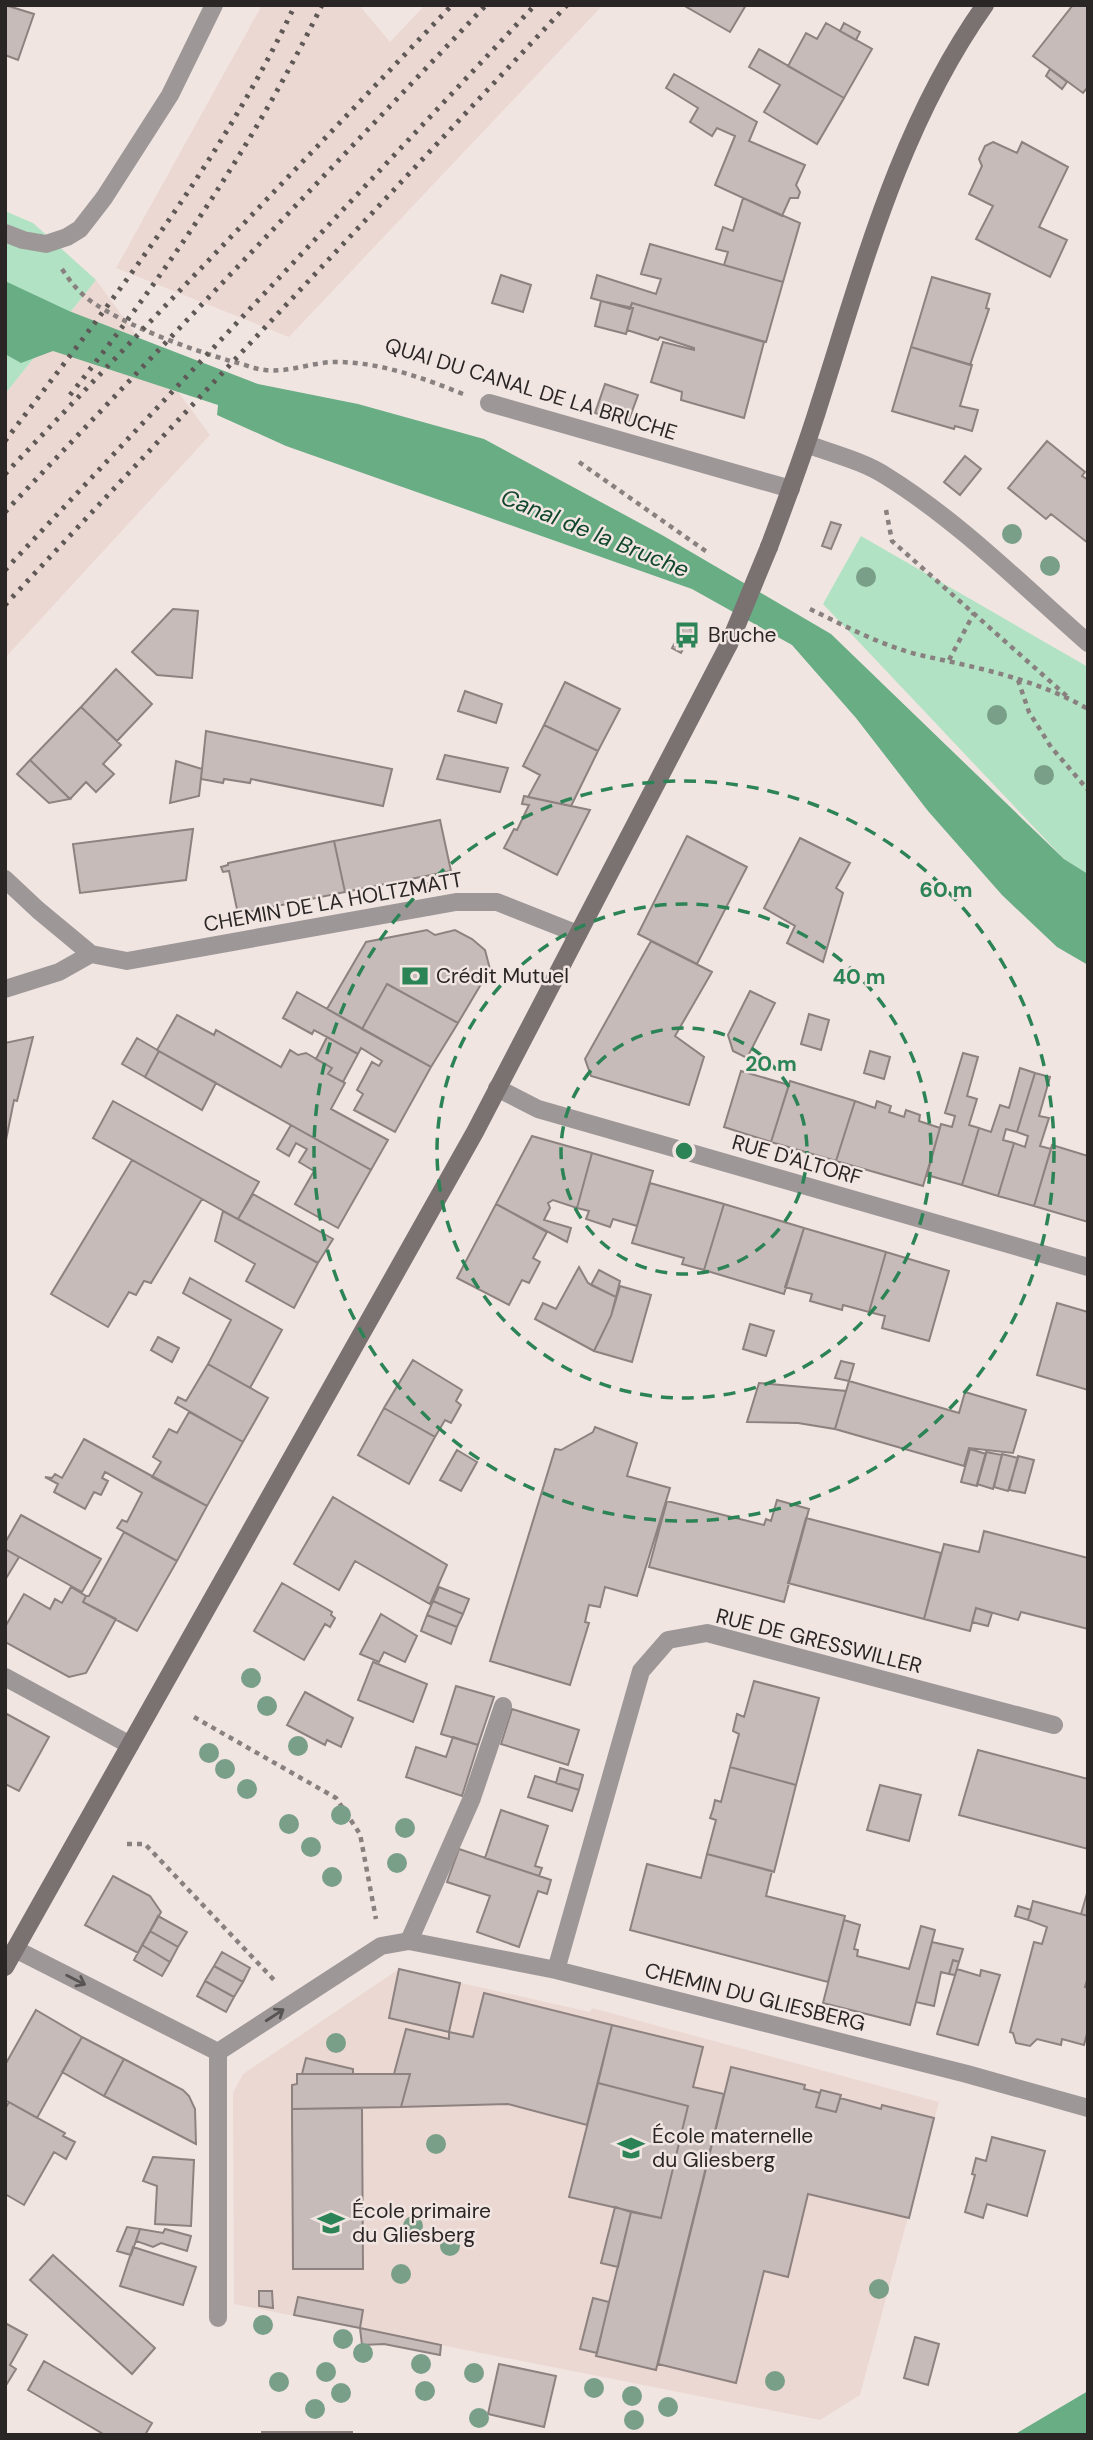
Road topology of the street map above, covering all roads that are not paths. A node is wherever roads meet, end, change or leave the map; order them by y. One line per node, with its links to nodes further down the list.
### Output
1 (214, 5): 3 (street)
2 (985, 5): 5 (main road)
3 (5, 233)
4 (489, 403): 6 (street, QUAI DU CANAL DE LA BRUCHE)
5 (807, 444): 6 (main road); 7 (street)
6 (791, 489): 9 (main road, bridge)
7 (1088, 643)
8 (5, 879): 10 (street, CHEMIN DE LA HOLTZMATT)
9 (578, 934): 10 (street, CHEMIN DE LA HOLTZMATT); 12 (main road)
10 (91, 954): 11 (street)
11 (5, 989)
12 (497, 1088): 13 (street, RUE D'ALTORF); 17 (main road)
13 (1088, 1267)
14 (5, 1677): 17 (street)
15 (503, 1706): 18 (street)
16 (1054, 1726): 21 (street, RUE DE GRESSWILLER)
17 (130, 1745): 19 (main road)
18 (409, 1941): 21 (street, CHEMIN DU GLIESBERG); 22 (street, CHEMIN DU GLIESBERG, one-way to 18)
19 (15, 1949): 20 (main road); 22 (street, one-way to 22)
20 (5, 1966)
21 (556, 1970): 23 (street, CHEMIN DU GLIESBERG)
22 (218, 2052): 24 (street)
23 (1088, 2108)
24 (218, 2318)

